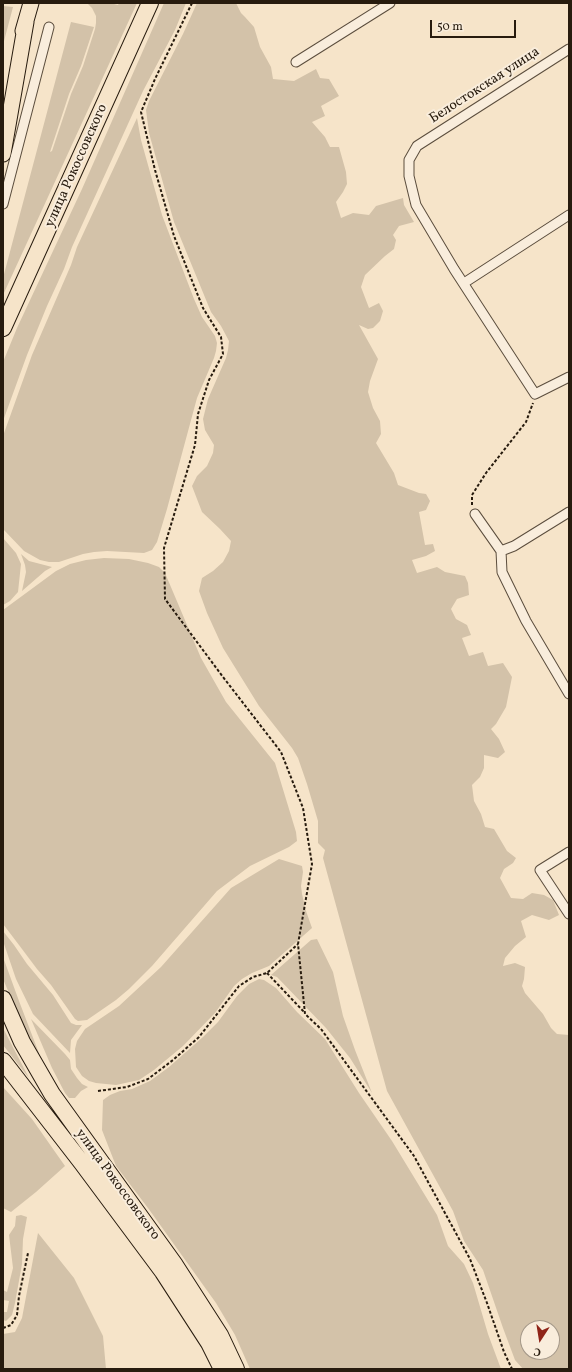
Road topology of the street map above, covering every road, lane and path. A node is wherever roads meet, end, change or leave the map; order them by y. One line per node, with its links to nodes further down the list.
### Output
1 (31, 3): 5 (main road)
2 (150, 3): 14 (highway, улица Рокоссовского)
3 (192, 3): 23 (path)
4 (390, 3): 8 (street)
5 (26, 22): 9 (main road); 10 (main road)
6 (49, 27): 11 (street)
7 (569, 49): 13 (street, Белостокская улица)
8 (296, 62)
9 (3, 102)
10 (3, 154)
11 (3, 204)
12 (569, 215): 13 (street)
13 (464, 282): 16 (street)
14 (3, 328)
15 (569, 377): 16 (street)
16 (535, 394): 18 (path)
17 (569, 512): 19 (street)
18 (475, 514): 19 (street)
19 (501, 551): 20 (street)
20 (568, 688)
21 (569, 852): 22 (street)
22 (569, 914)
23 (298, 944): 24 (path); 26 (path)
24 (267, 973): 26 (path); 28 (path)
25 (3, 999): 32 (highway, улица Рокоссовского)
26 (305, 1014): 33 (path)
27 (3, 1060): 31 (highway, улица Рокоссовского)
28 (98, 1091)
29 (28, 1253): 30 (path)
30 (3, 1328)
31 (222, 1369)
32 (236, 1369)
33 (512, 1369)

